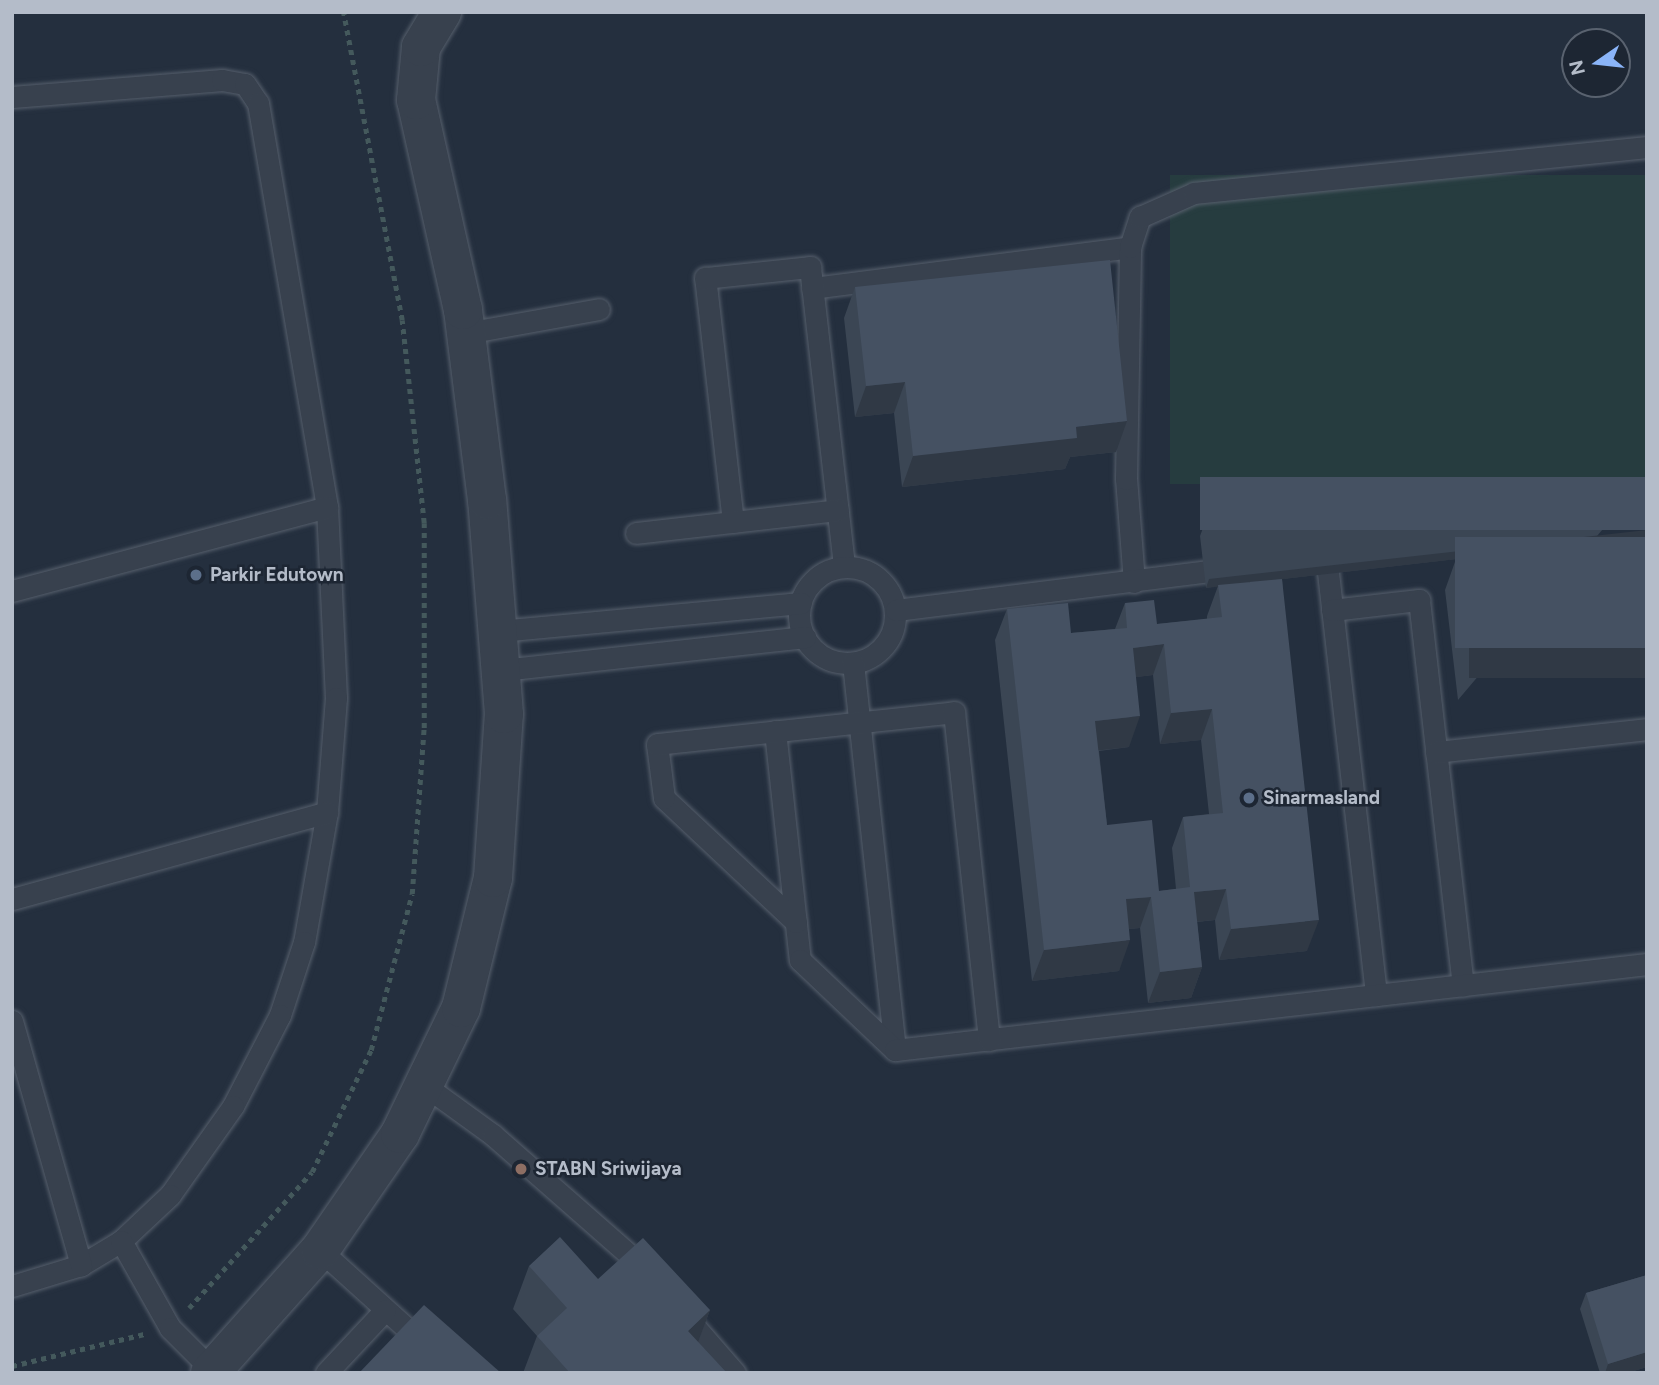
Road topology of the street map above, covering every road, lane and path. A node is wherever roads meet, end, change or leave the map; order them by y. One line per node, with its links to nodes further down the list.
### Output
1 (442, 12): 7 (street)
2 (12, 97): 8 (lane)
3 (1647, 147): 4 (lane)
4 (1130, 247): 5 (lane); 17 (lane)
5 (812, 288): 9 (lane); 10 (lane)
6 (599, 309): 7 (lane)
7 (466, 333): 22 (street)
8 (327, 507): 18 (lane); 30 (lane)
9 (838, 510): 10 (lane); 16 (lane)
10 (733, 522): 11 (lane)
11 (636, 533)
12 (1353, 552): 13 (lane)
13 (1326, 555): 14 (lane); 21 (lane)
14 (1298, 559)
15 (1257, 565): 17 (lane)
16 (844, 566): 19 (lane); 20 (lane)
17 (1134, 582): 20 (lane)
18 (12, 592)
19 (801, 603): 22 (lane); 23 (lane)
20 (896, 610): 24 (lane)
21 (1332, 610): 29 (lane); 35 (lane)
22 (499, 631): 25 (street)
23 (805, 638): 24 (lane); 25 (lane)
24 (853, 663): 26 (lane)
25 (502, 670): 39 (street)
26 (860, 723): 28 (lane); 37 (lane); 38 (lane)
27 (1647, 729): 29 (lane)
28 (775, 731): 32 (lane); 32 (lane)
29 (1436, 752): 34 (lane)
30 (327, 812): 31 (lane); 40 (lane)
31 (12, 899)
32 (796, 922): 38 (lane)
33 (1647, 964): 34 (lane)
34 (1463, 986): 35 (lane)
35 (1376, 995): 37 (lane)
36 (12, 1021): 42 (lane)
37 (989, 1040): 38 (lane)
38 (895, 1050)
39 (424, 1084): 41 (street); 48 (lane)
40 (121, 1241): 42 (lane); 45 (lane)
41 (320, 1250): 44 (lane); 45 (street)
42 (81, 1265): 43 (lane)
43 (12, 1286)
44 (385, 1310): 46 (lane); 47 (lane)
45 (211, 1372)
46 (326, 1373)
47 (456, 1373)
48 (735, 1373)

